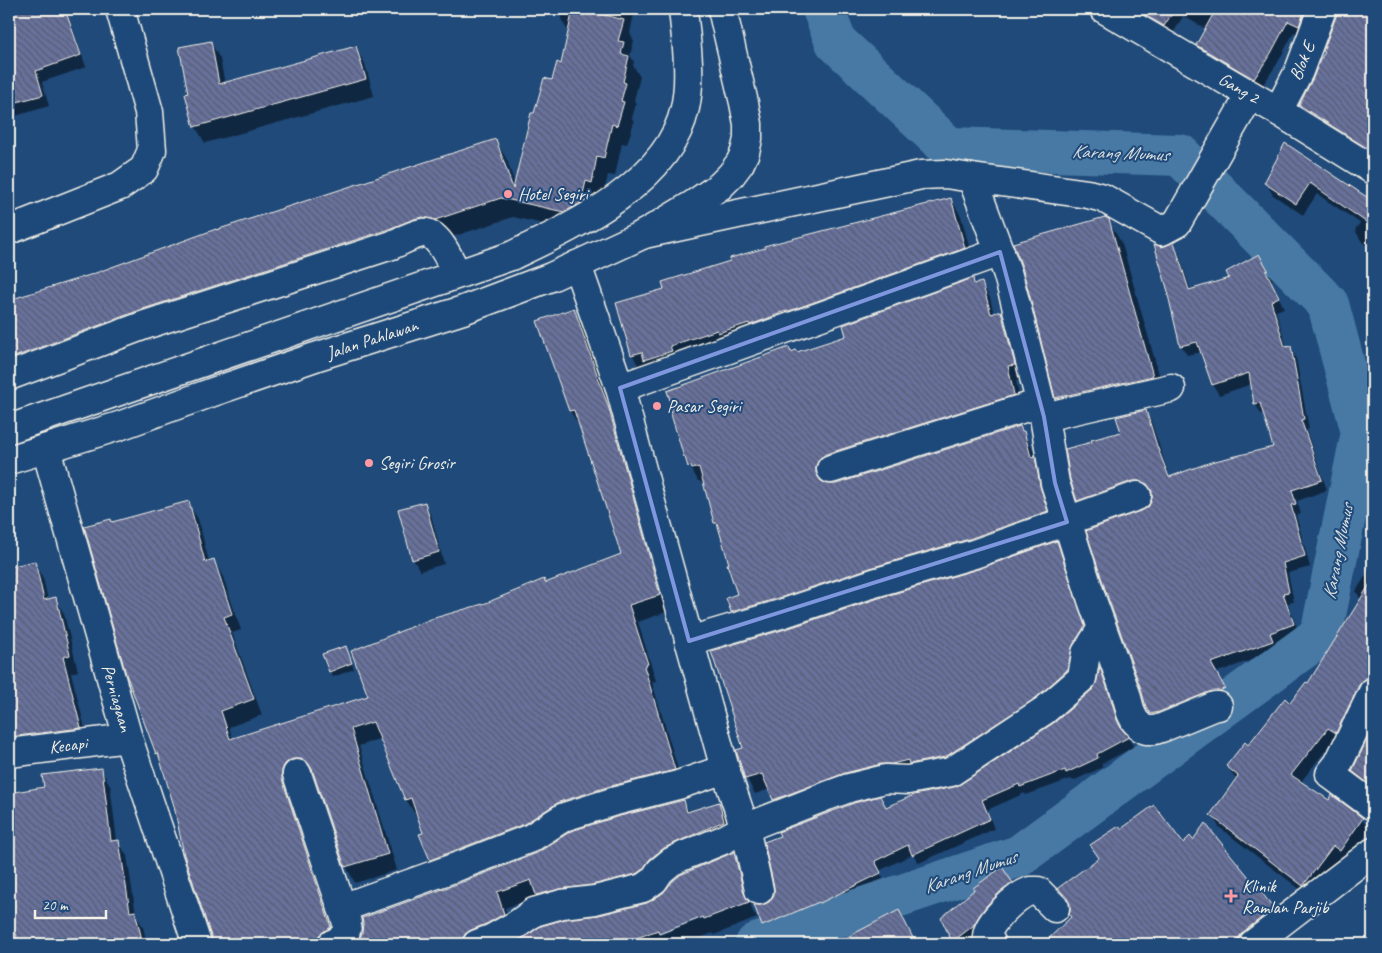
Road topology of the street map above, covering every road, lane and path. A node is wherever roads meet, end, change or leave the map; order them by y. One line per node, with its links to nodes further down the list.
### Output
1 (120, 9): 10 (street)
2 (683, 9): 14 (street, Jalan Pahlawan)
3 (722, 9): 11 (street, Jalan Pahlawan)
4 (1104, 9): 6 (street, Gang 2)
5 (1322, 9): 7 (street, Blok E)
6 (1245, 105): 7 (street, Gang 2); 9 (street)
7 (1278, 111): 8 (street, Gang 2)
8 (1373, 170)
9 (972, 178): 11 (street); 12 (street)
10 (9, 230)
11 (644, 234): 13 (street, Jalan Pahlawan)
12 (1000, 252): 16 (street); 18 (street)
13 (577, 265): 16 (street); 20 (street, Jalan Pahlawan)
14 (458, 274): 15 (street); 19 (street, Jalan Pahlawan)
15 (9, 376)
16 (620, 388): 26 (street)
17 (1170, 388): 18 (street)
18 (1042, 410): 22 (street); 24 (street)
19 (9, 429)
20 (46, 449): 21 (street, Jalan Pahlawan); 29 (street, Perniagaan)
21 (9, 460)
22 (831, 470)
23 (1137, 496): 24 (street)
24 (1067, 522): 25 (street); 26 (street)
25 (1102, 628): 28 (street); 34 (street)
26 (689, 641): 31 (street)
27 (1373, 692): 33 (street)
28 (1218, 706)
29 (128, 738): 30 (street, Kecapi); 39 (street, Perniagaan)
30 (9, 753)
31 (725, 770): 34 (street); 37 (street)
32 (297, 774): 37 (street)
33 (1373, 806)
34 (745, 828): 36 (street); 41 (street)
35 (1373, 852): 43 (street)
36 (759, 890)
37 (342, 908): 40 (street)
38 (1055, 908): 42 (street)
39 (197, 944)
40 (332, 944)
41 (477, 944)
42 (992, 944)
43 (1253, 944)

